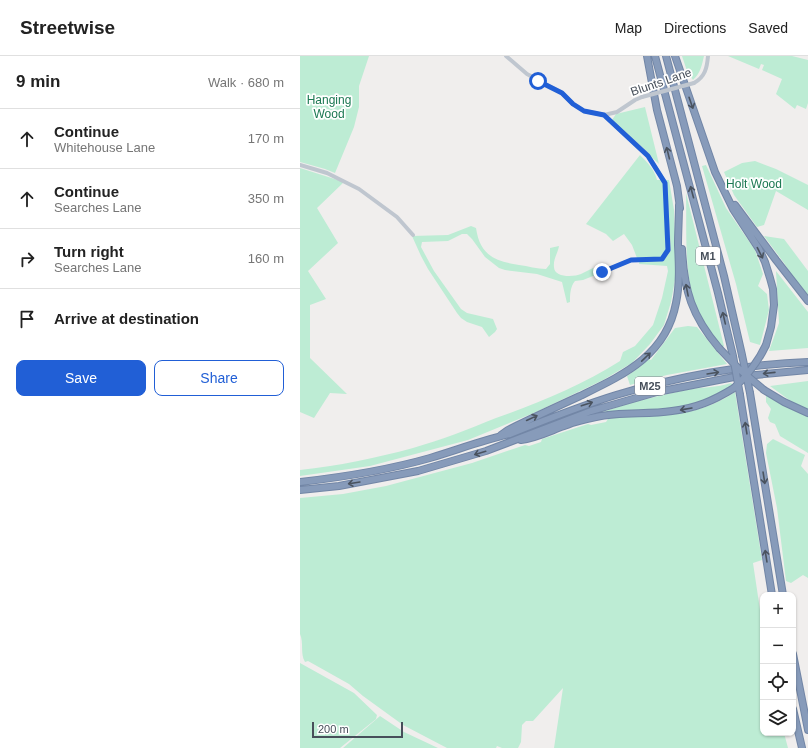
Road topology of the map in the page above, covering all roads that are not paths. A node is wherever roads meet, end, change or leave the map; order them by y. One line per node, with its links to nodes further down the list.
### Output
1 (506, 56): 7 (street)
2 (647, 56): 10 (highway, one-way to 2)
3 (655, 56): 21 (highway, M1, one-way to 3, bridge)
4 (666, 56): 22 (highway, M1, one-way to 22, bridge)
5 (676, 56): 9 (highway, one-way to 9)
6 (708, 56): 7 (street, Blunts Lane, bridge)
7 (604, 115): 12 (street)
8 (300, 165): 11 (street)
9 (720, 183): 13 (highway); 18 (highway, one-way to 18, bridge)
10 (679, 205): 16 (highway, one-way to 10, bridge); 17 (highway, one-way to 10)
11 (413, 235)
12 (602, 272)
13 (808, 301)
14 (808, 362): 17 (highway, M25, one-way to 14)
15 (808, 370): 18 (highway, M25, one-way to 18)
16 (808, 413)
17 (498, 437): 19 (highway, M25)
18 (516, 440): 20 (highway, M25, one-way to 20)
19 (300, 482)
20 (300, 490)
21 (772, 592)
22 (783, 592)
23 (795, 664): 25 (highway)
24 (796, 723): 26 (highway)
25 (808, 730)
26 (801, 747)

